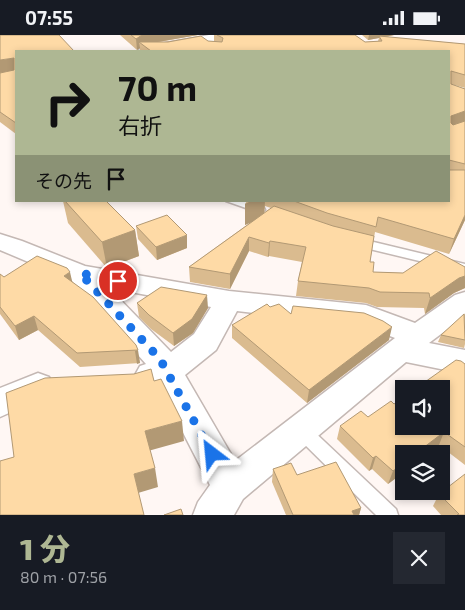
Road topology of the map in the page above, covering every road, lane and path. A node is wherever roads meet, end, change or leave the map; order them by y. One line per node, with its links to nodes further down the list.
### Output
1 (232, 35): 2 (main road)
2 (156, 50)
3 (465, 83): 4 (street)
4 (450, 88)
5 (450, 88): 6 (street)
6 (465, 96)
7 (234, 202): 8 (lane)
8 (274, 214)
9 (344, 239): 11 (lane)
10 (0, 242): 12 (street)
11 (465, 268)
12 (80, 273): 13 (street); 17 (street)
13 (229, 301): 15 (street); 17 (street)
14 (465, 302): 15 (street)
15 (410, 343): 16 (street); 21 (street)
16 (465, 362)
17 (166, 372): 18 (street); 22 (street)
18 (128, 379)
19 (63, 382): 20 (street)
20 (0, 403)
21 (301, 430): 22 (street); 23 (lane)
22 (221, 501)
23 (389, 515)

